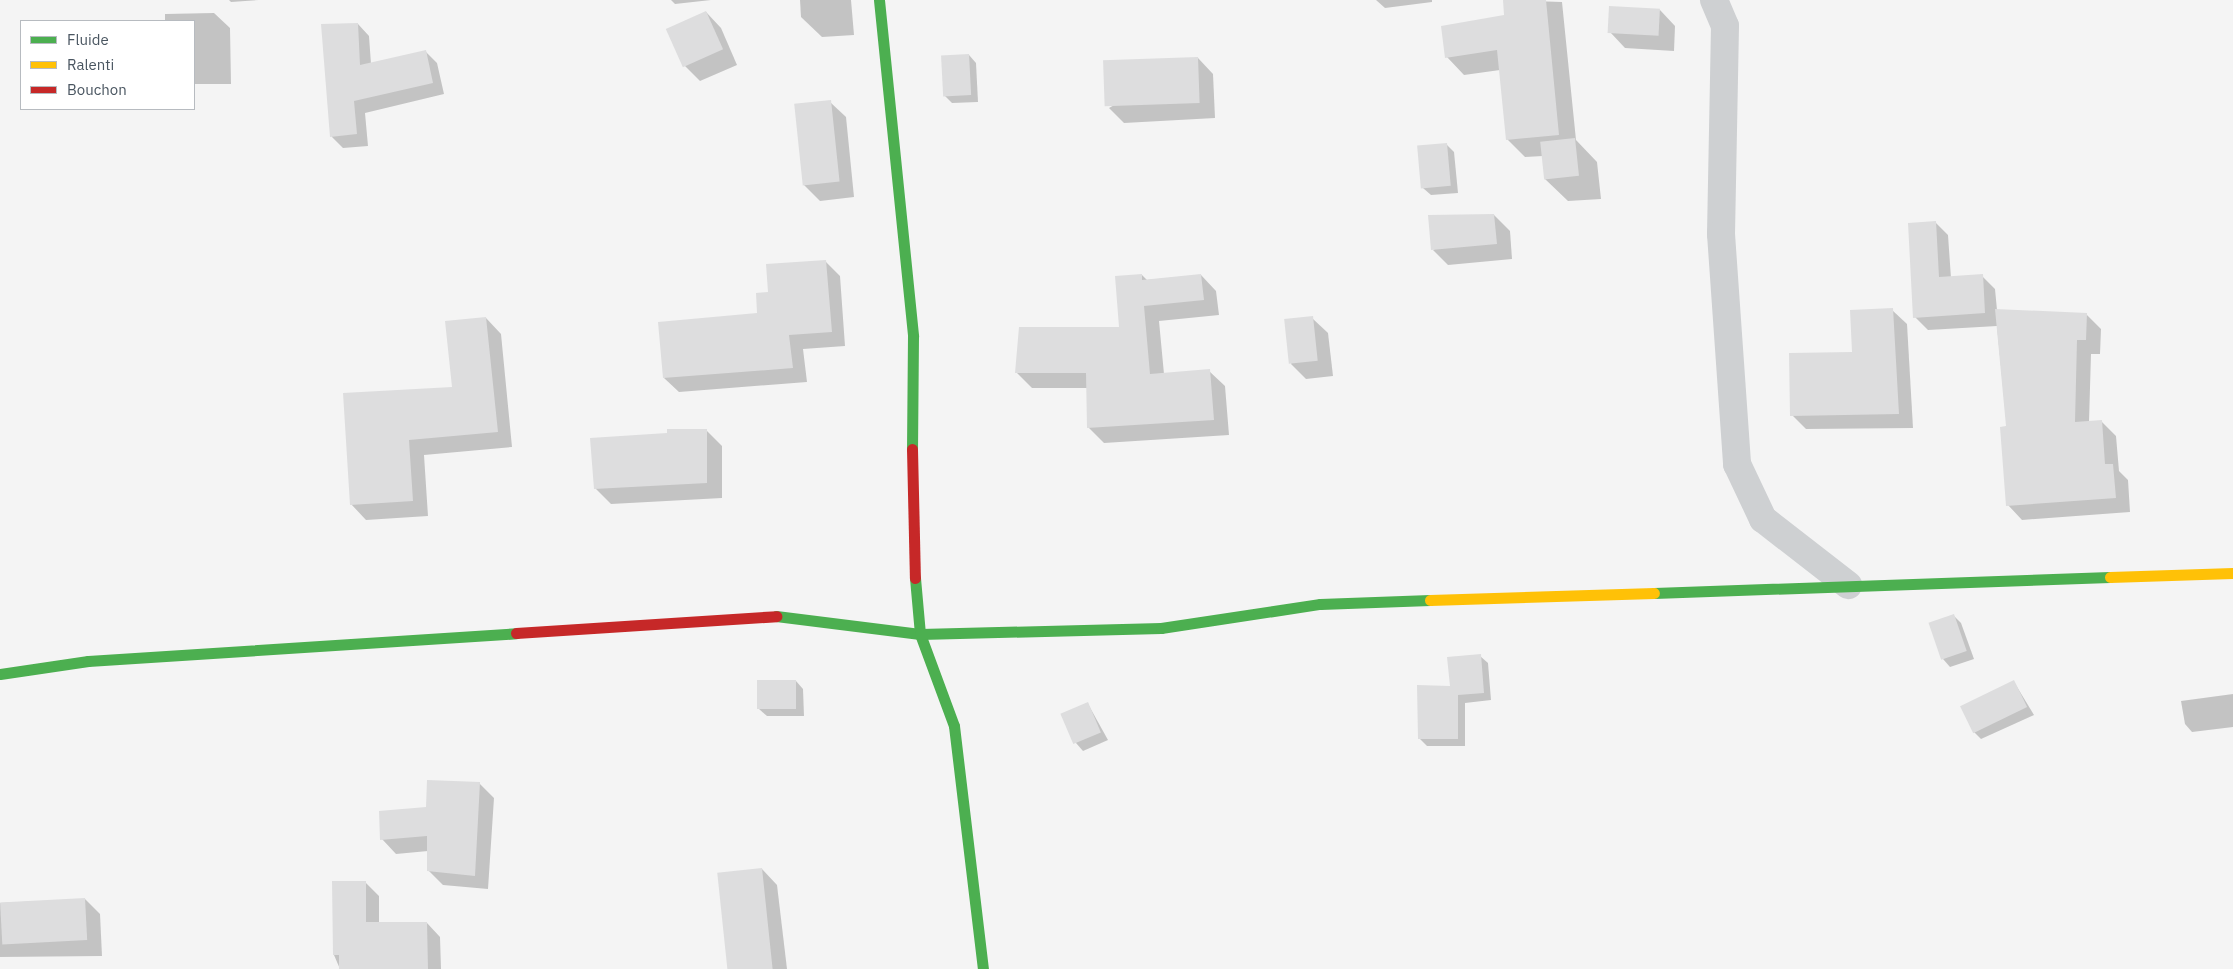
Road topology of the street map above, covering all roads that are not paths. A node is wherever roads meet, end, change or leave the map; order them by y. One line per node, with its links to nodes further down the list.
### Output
1 (879, 0): 5 (street)
2 (1714, 0): 4 (street)
3 (2233, 572): 4 (street)
4 (1848, 585): 5 (street)
5 (920, 634): 6 (street); 7 (street)
6 (0, 674)
7 (983, 969)

